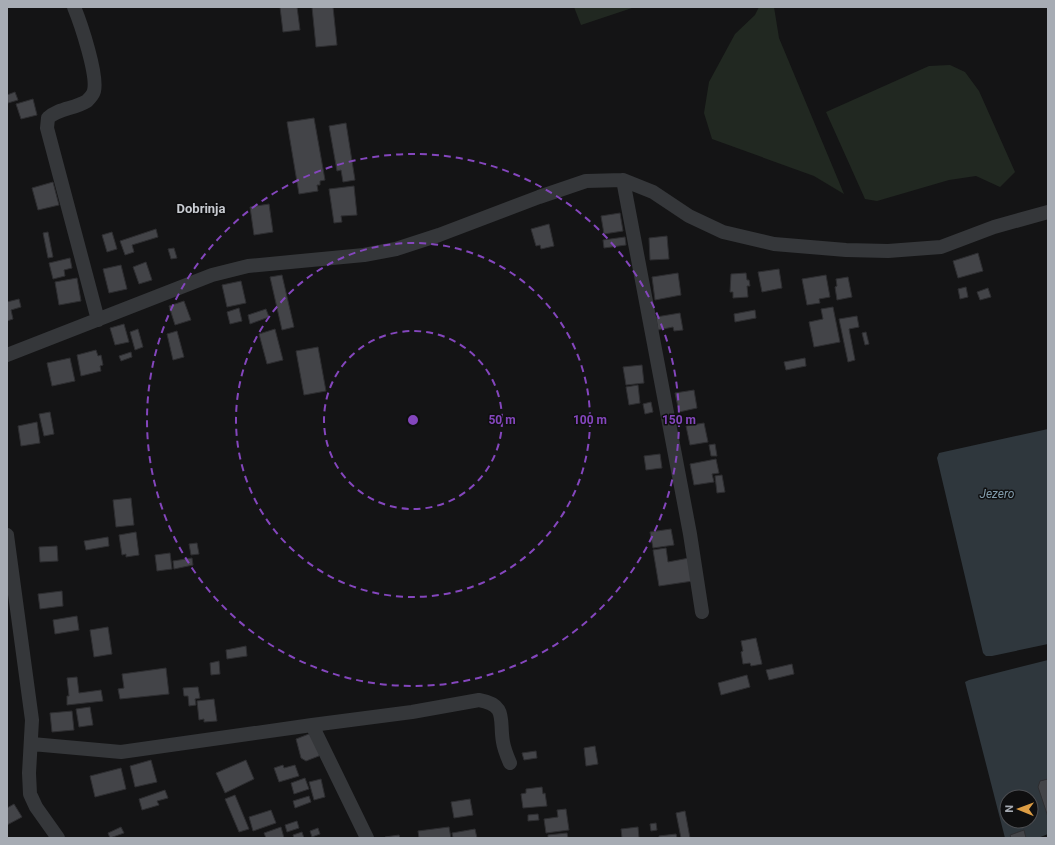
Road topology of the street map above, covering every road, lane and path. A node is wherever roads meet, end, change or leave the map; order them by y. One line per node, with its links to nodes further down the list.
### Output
1 (74, 7): 4 (street)
2 (623, 180): 3 (street); 4 (street); 7 (street)
3 (1048, 212)
4 (98, 320): 5 (street)
5 (7, 355)
6 (7, 535): 9 (street)
7 (702, 612)
8 (312, 725): 9 (street); 10 (street); 12 (street)
9 (32, 744): 11 (street)
10 (510, 763)
11 (58, 838)
12 (367, 838)

